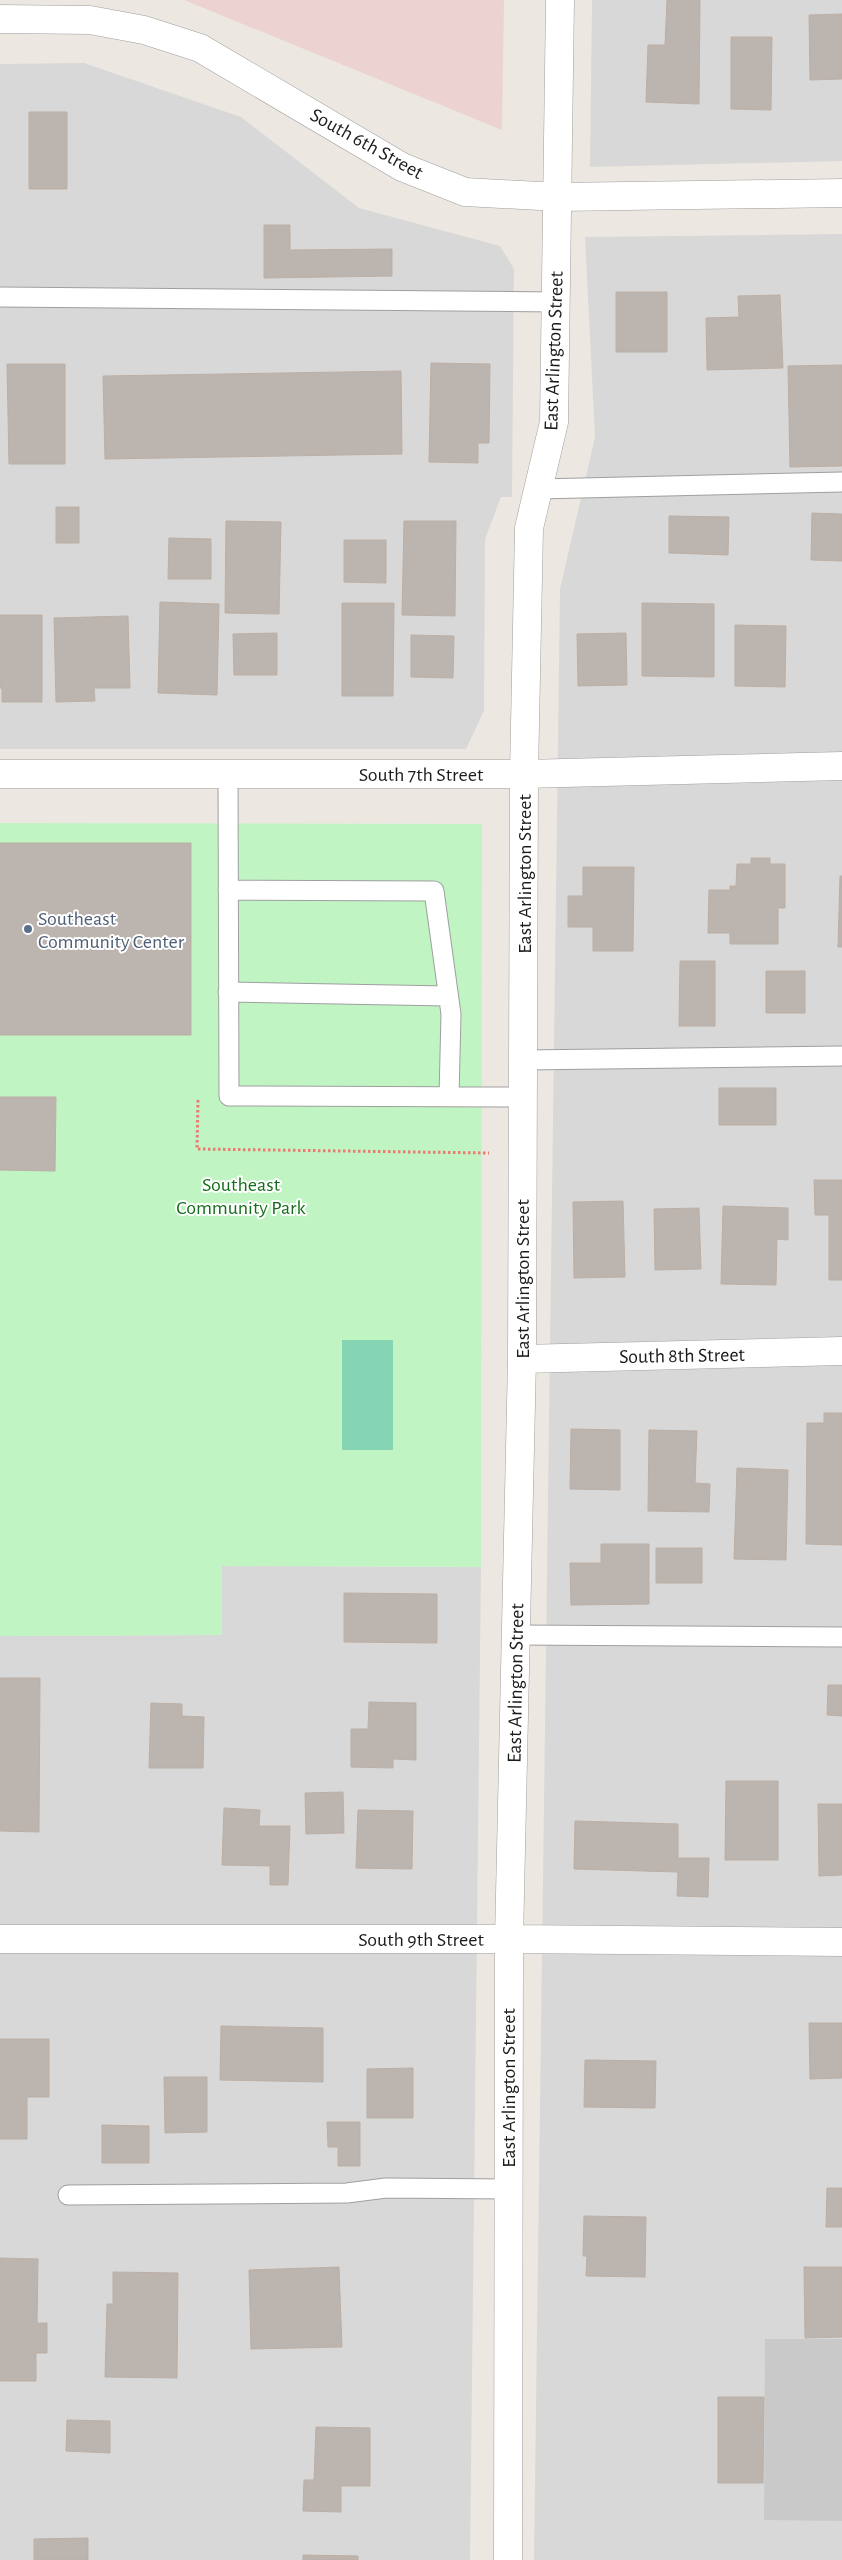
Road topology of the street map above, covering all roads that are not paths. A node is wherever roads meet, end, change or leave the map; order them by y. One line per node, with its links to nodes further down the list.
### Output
1 (560, 0): 4 (street, East Arlington Street)
2 (0, 19): 4 (street, South 6th Street)
3 (842, 193): 4 (street, South 6th Street)
4 (558, 197): 6 (street, East Arlington Street)
5 (0, 297): 6 (lane)
6 (556, 302): 8 (street, East Arlington Street)
7 (842, 482): 8 (lane)
8 (538, 489): 12 (street, East Arlington Street)
9 (842, 766): 12 (street, South 7th Street)
10 (0, 774): 11 (street, South 7th Street)
11 (228, 774): 12 (street, South 7th Street); 13 (lane)
12 (524, 774): 17 (street, East Arlington Street)
13 (228, 890): 14 (lane); 15 (lane)
14 (228, 992): 15 (lane); 18 (lane)
15 (448, 996): 18 (lane)
16 (842, 1056): 17 (lane)
17 (523, 1060): 19 (street, East Arlington Street)
18 (449, 1097): 19 (lane)
19 (523, 1097): 21 (street, East Arlington Street)
20 (842, 1351): 21 (street, South 8th Street)
21 (522, 1359): 22 (street, East Arlington Street)
22 (516, 1635): 23 (lane); 25 (street, East Arlington Street)
23 (842, 1637)
24 (0, 1939): 25 (street, South 9th Street)
25 (509, 1939): 26 (street, South 9th Street); 27 (street, East Arlington Street)
26 (842, 1942)
27 (508, 2189): 28 (lane); 29 (street, East Arlington Street)
28 (68, 2195)
29 (508, 2560)

